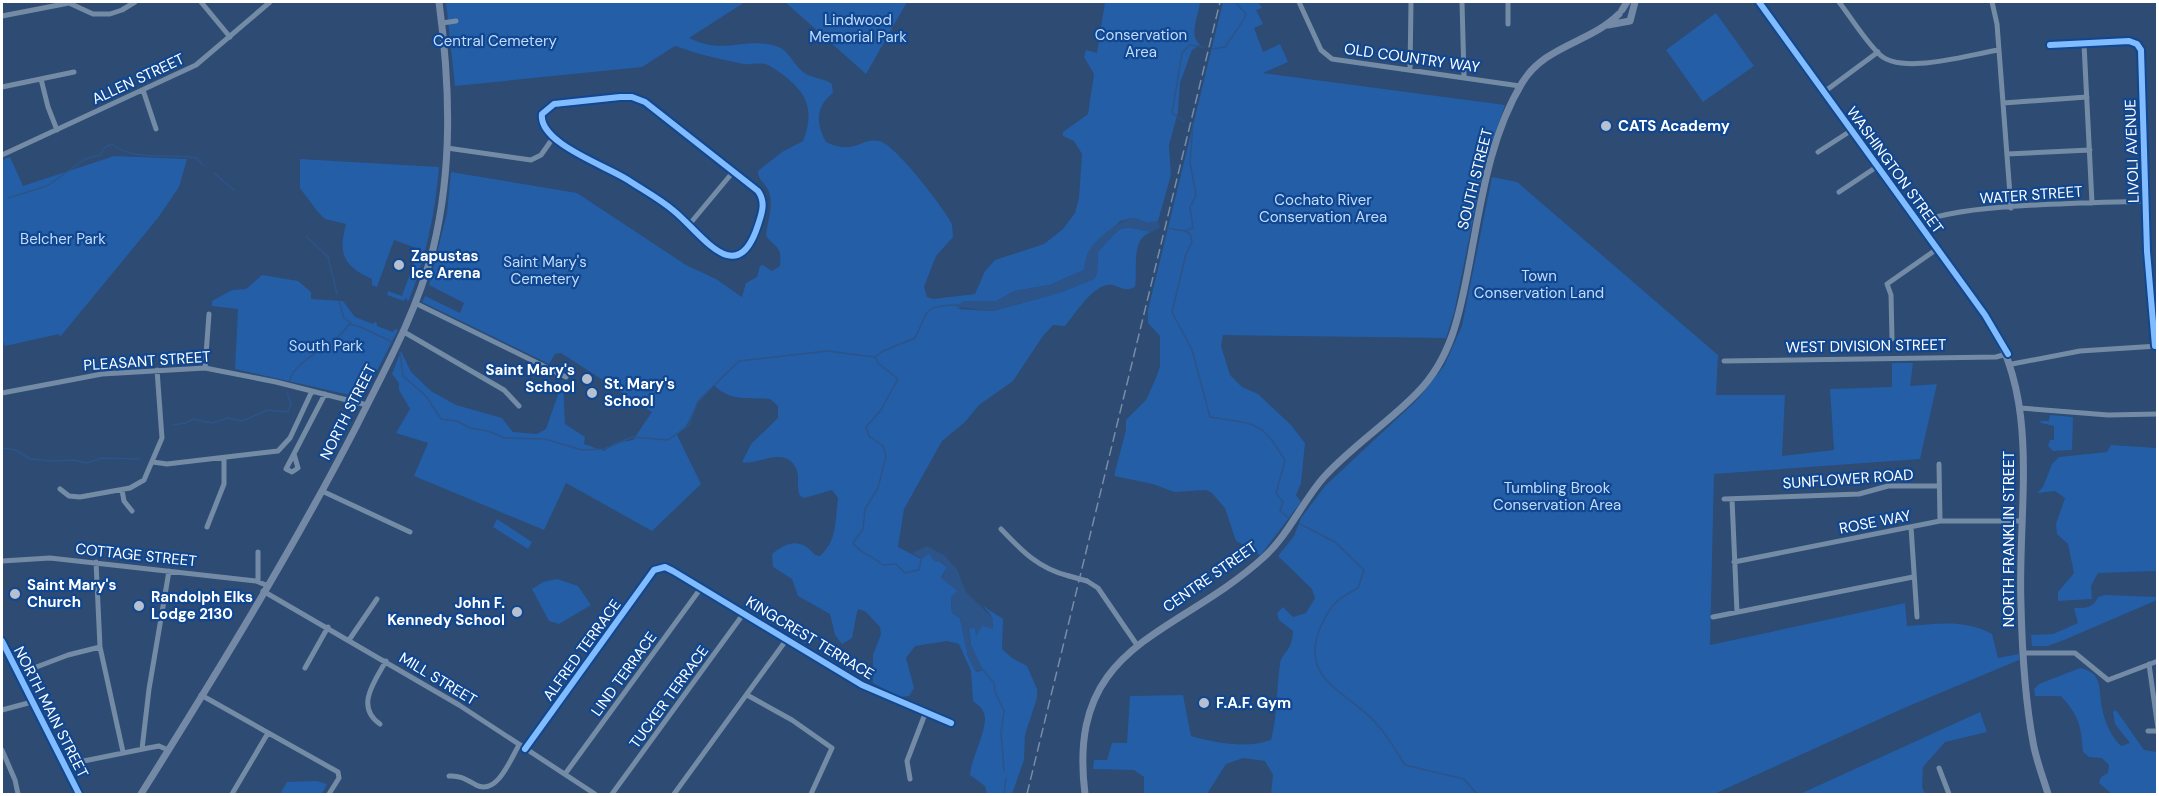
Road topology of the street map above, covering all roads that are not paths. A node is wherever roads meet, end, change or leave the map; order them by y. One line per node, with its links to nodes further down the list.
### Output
1 (135, 2): 15 (street)
2 (201, 2): 22 (street)
3 (270, 2): 22 (street, ALLEN STREET)
4 (440, 2): 18 (main road, NORTH STREET)
5 (1299, 2): 27 (street, OLD COUNTRY WAY)
6 (1411, 2): 27 (street)
7 (1462, 2): 29 (street)
8 (1508, 2): 20 (street)
9 (1627, 2): 14 (main road, SOUTH STREET)
10 (1635, 2): 16 (main road)
11 (1759, 2): 34 (main road, WASHINGTON STREET)
12 (1839, 2): 26 (street)
13 (1992, 2): 25 (street)
14 (1620, 12): 16 (main road); 19 (main road); 21 (main road, SOUTH STREET)
15 (2, 16)
16 (1632, 17): 19 (main road)
17 (456, 21): 18 (street)
18 (442, 23): 41 (main road, NORTH STREET)
19 (1625, 23): 21 (main road, SOUTH STREET)
20 (1509, 24)
21 (1603, 27): 31 (main road, SOUTH STREET)
22 (230, 37): 33 (street, ALLEN STREET)
23 (2084, 44): 24 (street, LIVOLI AVENUE); 35 (street); 49 (street, LIVOLI AVENUE)
24 (2050, 45)
25 (1999, 50): 26 (street); 36 (street)
26 (1878, 52): 34 (street)
27 (1410, 70): 29 (street, OLD COUNTRY WAY)
28 (75, 72): 30 (street)
29 (1464, 77): 31 (street, OLD COUNTRY WAY)
30 (41, 79): 32 (street); 38 (street)
31 (1520, 86): 59 (main road, SOUTH STREET)
32 (2, 87)
33 (143, 90): 37 (street); 38 (street, ALLEN STREET)
34 (1824, 92): 39 (main road, WASHINGTON STREET)
35 (2086, 97): 36 (street); 42 (street)
36 (2003, 103): 44 (street)
37 (156, 129)
38 (57, 130): 45 (street, ALLEN STREET)
39 (1852, 130): 43 (street); 46 (main road, WASHINGTON STREET)
40 (554, 138): 41 (street); 47 (street); 53 (street)
41 (447, 148): 55 (main road, NORTH STREET)
42 (2090, 150): 44 (street); 50 (street)
43 (1818, 152)
44 (2007, 154): 51 (street)
45 (2, 155)
46 (1878, 166): 48 (street); 52 (main road, WASHINGTON STREET)
47 (733, 172): 53 (street); 53 (street)
48 (1839, 192)
49 (2146, 201): 50 (street, WATER STREET); 60 (street, LIVOLI AVENUE)
50 (2092, 203): 51 (street, WATER STREET)
51 (2011, 208): 52 (street, WATER STREET)
52 (1920, 224): 54 (main road, WASHINGTON STREET)
53 (688, 226)
54 (1937, 249): 58 (street); 61 (main road, WASHINGTON STREET)
55 (415, 303): 57 (main road, NORTH STREET); 66 (street)
56 (209, 314): 64 (street)
57 (404, 332): 70 (main road, NORTH STREET); 71 (street)
58 (1892, 339)
59 (1449, 346): 110 (main road, CENTRE STREET)
60 (2156, 346): 63 (street)
61 (2008, 354): 62 (street, WEST DIVISION STREET); 63 (main road, NORTH FRANKLIN STREET)
62 (1724, 361)
63 (2012, 364): 72 (main road, NORTH FRANKLIN STREET)
64 (205, 368): 65 (street, PLEASANT STREET); 67 (street, PLEASANT STREET)
65 (157, 370): 68 (street, PLEASANT STREET); 76 (street)
66 (566, 377)
67 (312, 391): 69 (street, PLEASANT STREET); 75 (street)
68 (2, 393)
69 (325, 394): 70 (street, PLEASANT STREET); 74 (street)
70 (367, 405): 81 (main road, NORTH STREET)
71 (519, 406)
72 (2020, 408): 73 (street); 86 (main road, NORTH FRANKLIN STREET)
73 (2157, 414)
74 (294, 454): 74 (street)
75 (224, 458): 76 (street); 87 (street)
76 (153, 462): 80 (street)
77 (1939, 464): 78 (street)
78 (1939, 486): 83 (street, SUNFLOWER ROAD); 85 (street)
79 (60, 489): 80 (street)
80 (122, 490): 84 (street)
81 (322, 491): 90 (street); 99 (main road, NORTH STREET)
82 (1724, 499): 83 (street, SUNFLOWER ROAD)
83 (1732, 499): 94 (street)
84 (132, 511)
85 (1940, 521): 86 (street, ROSE WAY); 88 (street, ROSE WAY)
86 (2022, 521): 112 (main road, NORTH FRANKLIN STREET)
87 (207, 527)
88 (1911, 527): 94 (street, ROSE WAY); 97 (street)
89 (1001, 529): 110 (street, bridge)
90 (410, 532)
91 (258, 552): 98 (street)
92 (2, 561): 93 (street, COTTAGE STREET)
93 (96, 562): 96 (street, COTTAGE STREET); 111 (street)
94 (1734, 562): 102 (street)
95 (660, 567): 100 (street, KINGCREST TERRACE); 130 (street, ALFRED TERRACE)
96 (169, 570): 98 (street, COTTAGE STREET); 129 (street)
97 (1913, 577): 102 (street); 105 (street)
98 (258, 581): 99 (street, COTTAGE STREET)
99 (264, 588): 106 (street, MILL STREET); 118 (main road, NORTH STREET)
100 (701, 588): 103 (street, KINGCREST TERRACE); 136 (street, LIND TERRACE)
101 (377, 599): 108 (street)
102 (1737, 612): 104 (street)
103 (744, 613): 107 (street, KINGCREST TERRACE); 145 (street, TUCKER TERRACE)
104 (1713, 617)
105 (1917, 617)
106 (328, 627): 108 (street, MILL STREET); 116 (street)
107 (787, 639): 119 (street); 122 (street, KINGCREST TERRACE)
108 (349, 640): 113 (street, MILL STREET)
109 (2, 641): 117 (main road, NORTH MAIN STREET)
110 (1137, 645): 148 (main road, CENTRE STREET)
111 (100, 647): 117 (street); 133 (street)
112 (2025, 653): 115 (street); 150 (main road, NORTH FRANKLIN STREET)
113 (386, 661): 124 (street); 128 (street, MILL STREET)
114 (2157, 661): 115 (street)
115 (2149, 664): 125 (street)
116 (305, 668)
117 (18, 674): 120 (main road, NORTH MAIN STREET)
118 (201, 694): 127 (street); 132 (main road, NORTH STREET)
119 (747, 695): 146 (street); 147 (street)
120 (32, 702): 121 (street); 134 (main road, NORTH MAIN STREET)
121 (2, 710)
122 (925, 714): 123 (street, KINGCREST TERRACE); 138 (street)
123 (951, 723)
124 (380, 724)
125 (2157, 730): 126 (street)
126 (2148, 731)
127 (268, 733): 143 (street); 144 (street)
128 (519, 745): 130 (street, MILL STREET); 137 (street)
129 (142, 749): 132 (street); 133 (street)
130 (525, 749): 136 (street, MILL STREET)
131 (2, 750): 141 (street)
132 (168, 750): 142 (main road, NORTH STREET)
133 (123, 752): 134 (street)
134 (64, 765): 139 (main road, NORTH MAIN STREET)
135 (1939, 768): 149 (street)
136 (565, 774): 140 (street, MILL STREET)
137 (450, 776)
138 (910, 779)
139 (78, 794)
140 (592, 794)
141 (18, 795)
142 (141, 795)
143 (232, 795)
144 (329, 795)
145 (612, 795)
146 (674, 795)
147 (811, 795)
148 (1085, 795)
149 (1949, 795)
150 (2048, 795)

